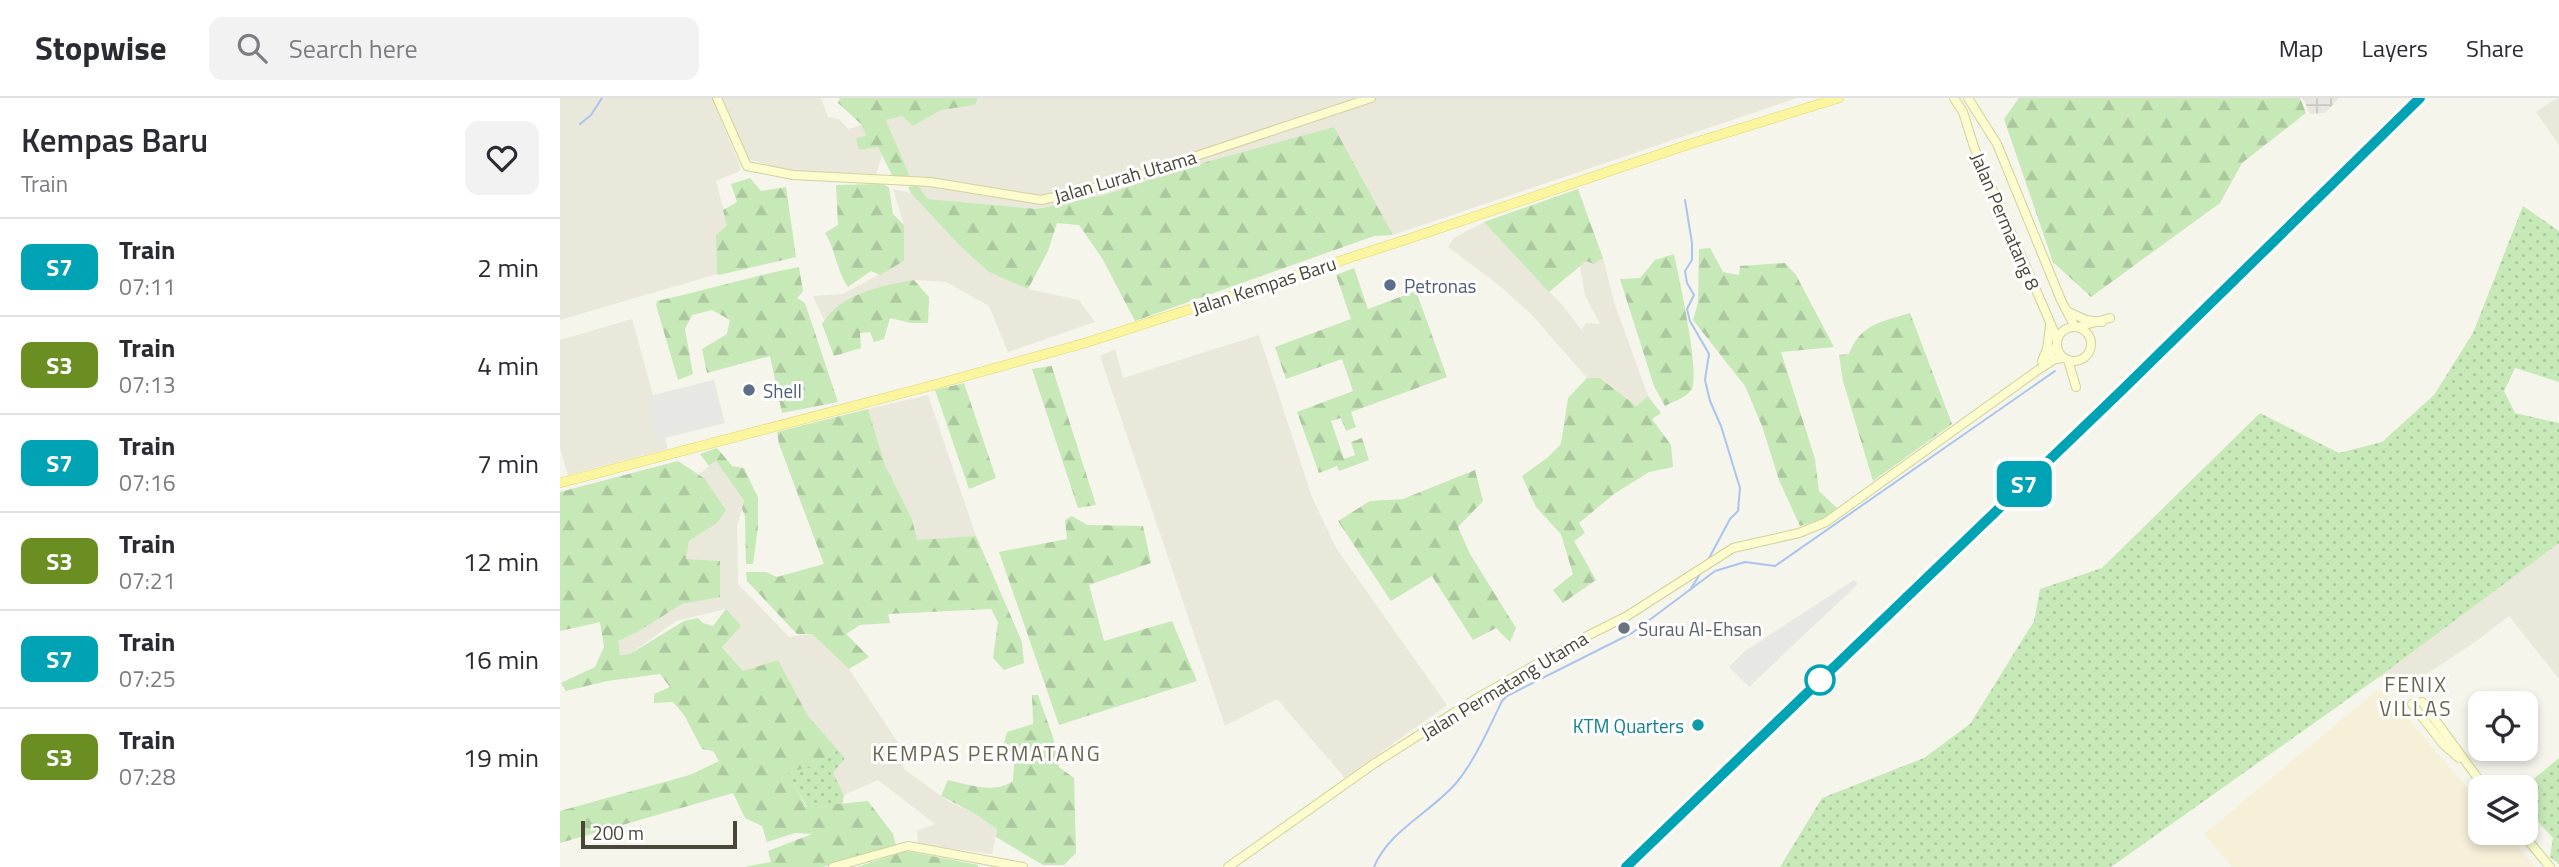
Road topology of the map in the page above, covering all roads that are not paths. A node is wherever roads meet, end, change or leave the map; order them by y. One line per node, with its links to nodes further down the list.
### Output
1 (717, 98): 2 (street, Jalan Lurah Utama)
2 (1371, 98)
3 (1839, 98): 15 (main road, Jalan Kempas Baru)
4 (1954, 98): 8 (street, Jalan Permatang 8)
5 (1968, 98): 6 (street)
6 (2067, 310): 7 (street); 9 (street)
7 (2102, 322): 9 (street); 10 (street)
8 (2050, 324): 11 (street, Jalan Permatang 8); 14 (street)
9 (2077, 327): 10 (street); 11 (street)
10 (2091, 342): 13 (street)
11 (2057, 345): 12 (street); 14 (street, Jalan Permatang Utama)
12 (2066, 359): 13 (street); 13 (street); 14 (street, Jalan Permatang Utama)
13 (2081, 360)
14 (2038, 370): 26 (street, Jalan Permatang Utama)
15 (682, 450): 16 (main road, Jalan Kempas Baru); 17 (main road, Jalan Kempas Baru)
16 (560, 478)
17 (560, 483)
18 (2422, 702): 20 (street)
19 (2412, 704): 20 (street)
20 (2464, 762): 21 (street)
21 (2474, 775)
22 (2533, 845): 23 (street)
23 (2551, 866)
24 (833, 867): 25 (street)
25 (1023, 867)
26 (1228, 867)

